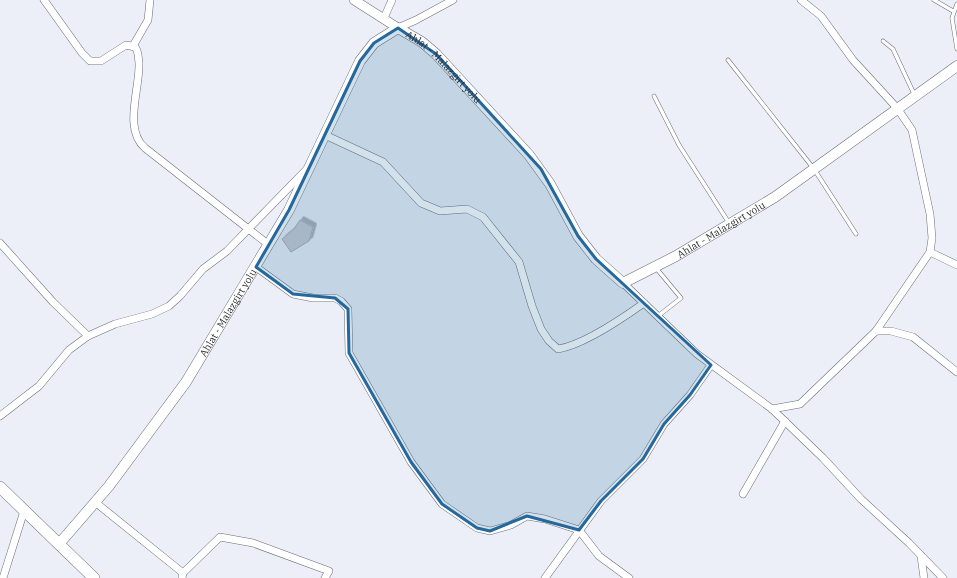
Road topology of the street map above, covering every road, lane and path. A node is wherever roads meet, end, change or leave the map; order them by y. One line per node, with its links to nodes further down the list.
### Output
1 (44, 0): 13 (street)
2 (150, 0): 13 (street)
3 (354, 0): 10 (street)
4 (392, 0): 10 (street)
5 (451, 0): 11 (street)
6 (801, 0): 19 (street)
7 (934, 0): 9 (lane)
8 (957, 4): 9 (lane)
9 (954, 11): 14 (lane)
10 (384, 18): 11 (street)
11 (398, 28): 20 (main road, Ahlat - Malazgirt yolu); 32 (main road, Ahlat - Malazgirt yolu)
12 (883, 41): 17 (lane)
13 (133, 46): 24 (street)
14 (957, 49)
15 (728, 60): 22 (lane)
16 (957, 66): 17 (main road, Ahlat - Malazgirt yolu)
17 (915, 95): 19 (main road, Ahlat - Malazgirt yolu)
18 (654, 96): 23 (lane)
19 (897, 108): 22 (main road, Ahlat - Malazgirt yolu); 28 (street)
20 (325, 135): 21 (main road, Ahlat - Malazgirt yolu); 33 (street)
21 (313, 163): 24 (street); 27 (main road, Ahlat - Malazgirt yolu)
22 (814, 169): 23 (main road, Ahlat - Malazgirt yolu); 25 (lane)
23 (730, 224): 31 (main road, Ahlat - Malazgirt yolu)
24 (247, 229): 27 (street); 36 (street)
25 (856, 234)
26 (0, 243): 36 (street)
27 (269, 245): 30 (main road, Ahlat - Malazgirt yolu)
28 (930, 252): 29 (street); 35 (street)
29 (957, 265)
30 (256, 267): 44 (main road, Ahlat - Malazgirt yolu); 46 (street)
31 (655, 268): 32 (main road, Ahlat - Malazgirt yolu); 34 (lane)
32 (623, 283): 33 (street)
33 (644, 303): 34 (street)
34 (658, 316): 37 (street)
35 (876, 331): 38 (street); 39 (street)
36 (88, 336): 40 (street)
37 (712, 365): 39 (street); 46 (street)
38 (957, 372)
39 (772, 409): 41 (street)
40 (0, 416)
41 (785, 421): 43 (street); 48 (street)
42 (0, 487): 45 (main road)
43 (744, 494)
44 (95, 502): 47 (main road, Ahlat - Malazgirt yolu); 49 (street)
45 (24, 510): 47 (main road); 50 (street)
46 (579, 530): 53 (street); 54 (street)
47 (58, 544): 51 (main road)
48 (921, 556): 55 (street); 56 (street)
49 (183, 576): 52 (street)
50 (3, 578)
51 (92, 578)
52 (325, 578)
53 (545, 578)
54 (629, 578)
55 (924, 578)
56 (943, 578)

